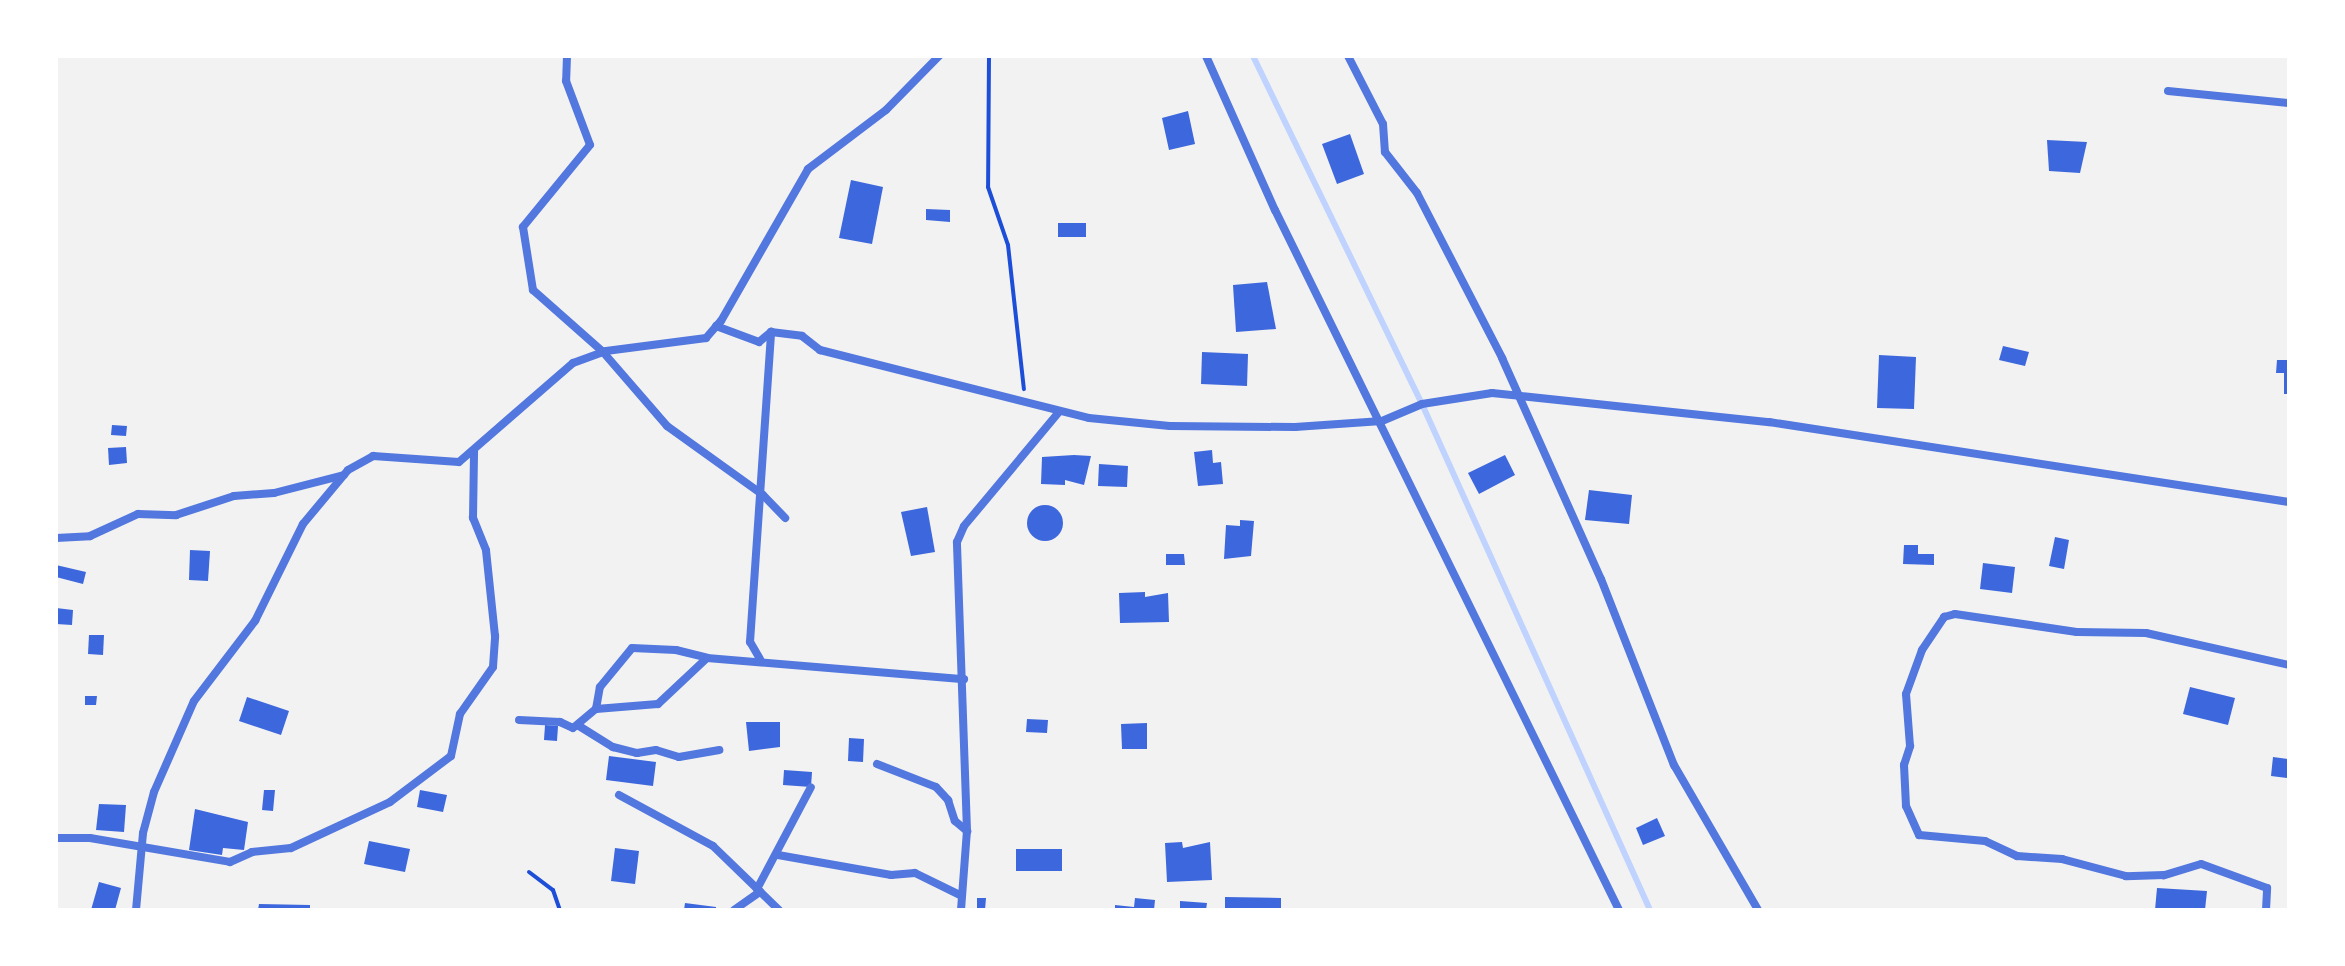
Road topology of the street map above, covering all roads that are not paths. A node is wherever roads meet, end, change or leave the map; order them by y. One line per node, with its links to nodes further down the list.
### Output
1 (567, 56): 9 (street)
2 (939, 56): 7 (street)
3 (1206, 56): 12 (street)
4 (1348, 56): 10 (street)
5 (2168, 91): 6 (street)
6 (2289, 103)
7 (716, 326): 8 (street); 9 (street)
8 (771, 332): 11 (street); 15 (street)
9 (603, 352): 13 (street); 15 (street)
10 (1520, 398): 12 (street); 16 (street); 41 (street)
11 (1059, 412): 12 (street); 22 (street)
12 (1382, 421): 40 (street)
13 (474, 451): 14 (street); 32 (street)
14 (345, 475): 18 (street); 32 (street)
15 (763, 495): 17 (street); 20 (street)
16 (2289, 502)
17 (785, 518)
18 (56, 538)
19 (707, 658): 20 (street); 23 (street); 23 (street)
20 (760, 659): 22 (street)
21 (2289, 665): 42 (street)
22 (964, 679): 30 (street)
23 (596, 709): 25 (street)
24 (519, 720): 25 (street)
25 (579, 726): 26 (street)
26 (719, 750)
27 (877, 764): 30 (street)
28 (811, 787): 33 (street)
29 (619, 795): 34 (street)
30 (967, 831): 35 (street)
31 (56, 838): 32 (street)
32 (142, 850): 36 (street)
33 (778, 855): 34 (street); 35 (street)
34 (758, 891): 37 (street); 38 (street)
35 (962, 896): 39 (street)
36 (136, 910)
37 (734, 910)
38 (779, 910)
39 (961, 910)
40 (1619, 910)
41 (1758, 910)
42 (2266, 910)

